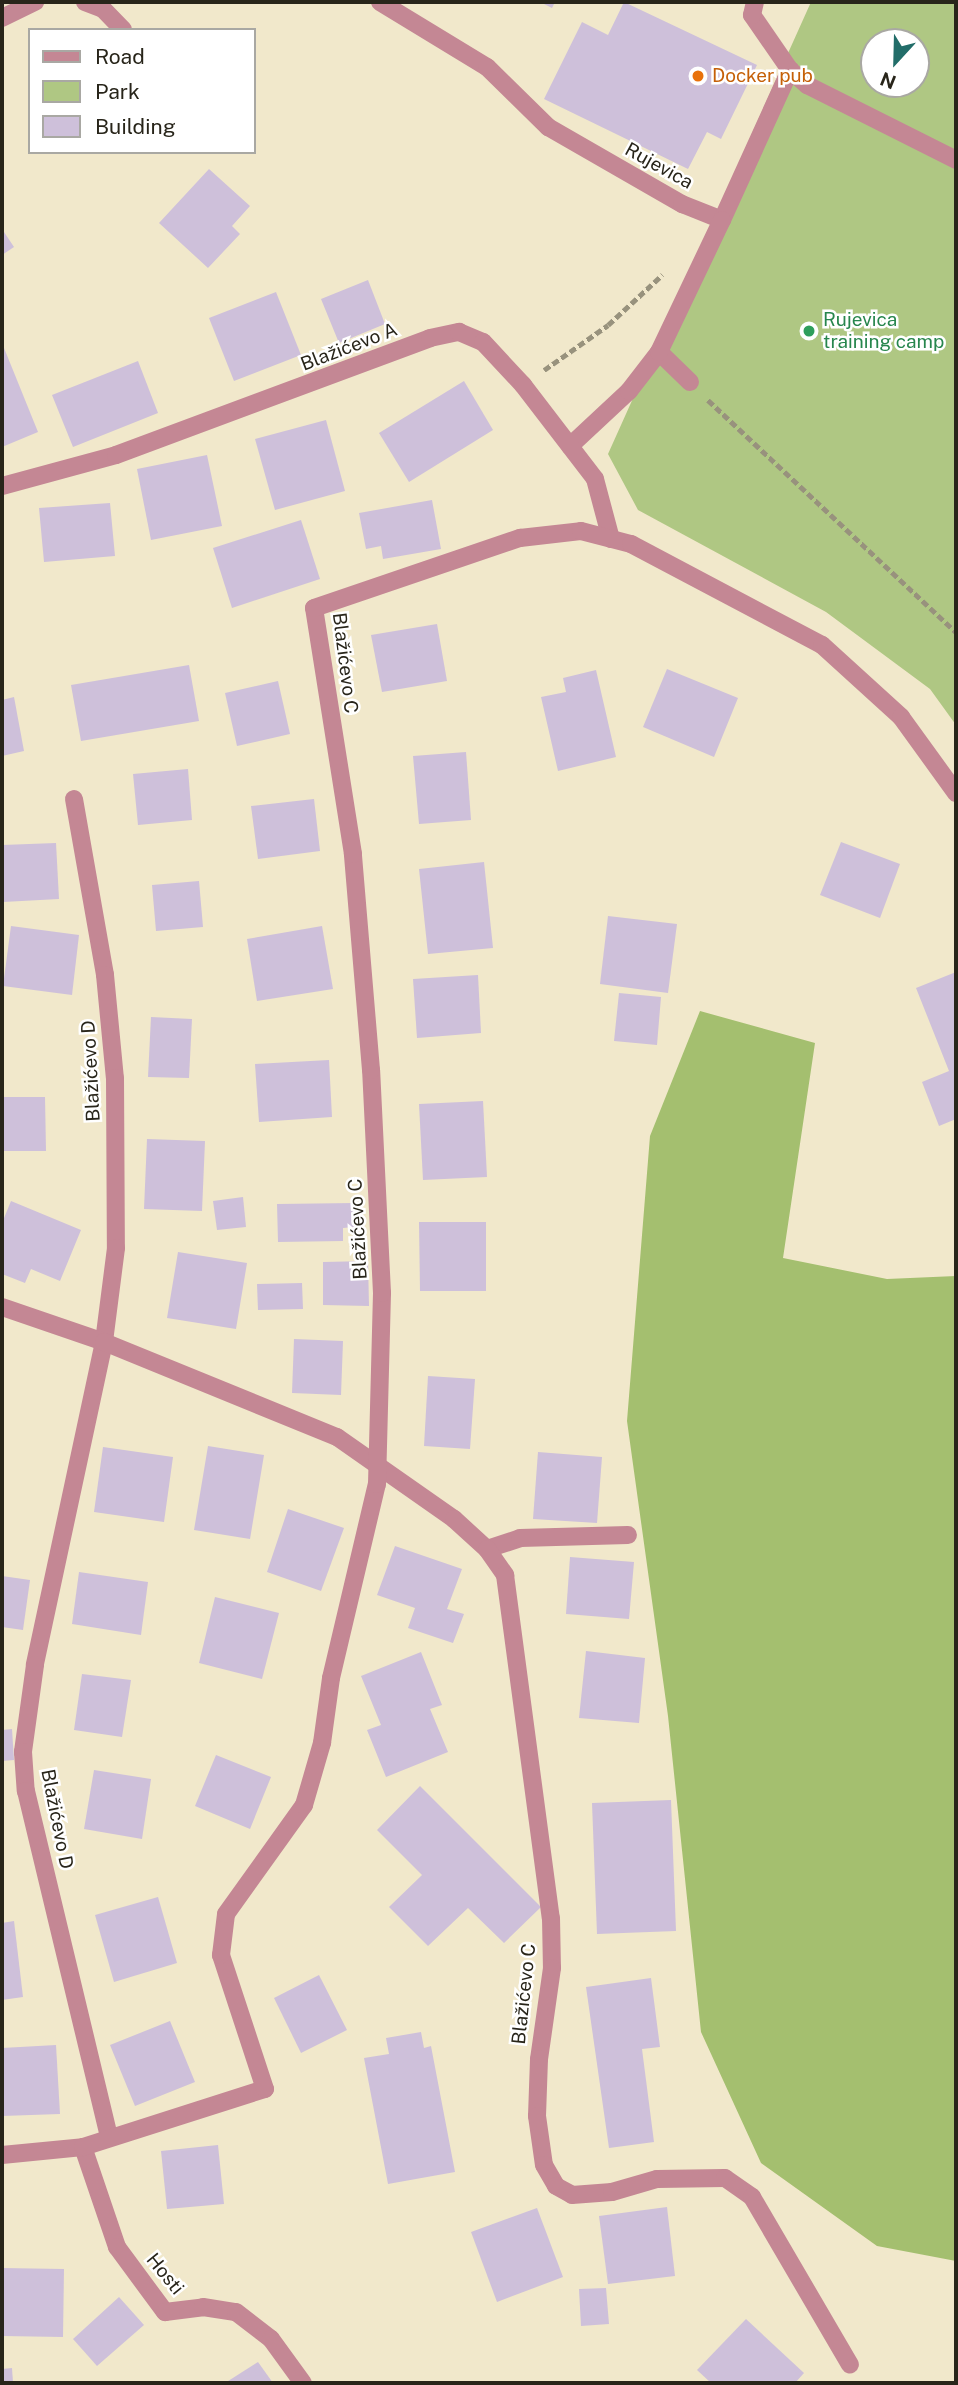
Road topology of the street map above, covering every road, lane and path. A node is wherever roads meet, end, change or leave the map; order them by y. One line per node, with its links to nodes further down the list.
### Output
1 (35, 2): 5 (street)
2 (85, 2): 6 (street)
3 (380, 2): 9 (street, Rujevica)
4 (755, 2): 7 (street)
5 (2, 18)
6 (121, 28)
7 (790, 70): 8 (street); 9 (street)
8 (956, 160)
9 (722, 220): 11 (street)
10 (668, 270): 13 (path)
11 (659, 352): 12 (street); 14 (street)
12 (690, 382): 17 (path)
13 (523, 385): 14 (street, Blažićevo A); 15 (street, Blažićevo A)
14 (570, 446): 16 (street, Blažićevo A)
15 (2, 486)
16 (611, 539): 18 (street, Blažićevo C); 22 (street, Blažićevo C)
17 (956, 632)
18 (956, 793)
19 (74, 799): 21 (street, Blažićevo D)
20 (2, 1307): 21 (street)
21 (104, 1342): 22 (street, Blažićevo C); 25 (street, Blažićevo D)
22 (377, 1465): 24 (street, Blažićevo C); 25 (street, Blažićevo C)
23 (628, 1535): 24 (street)
24 (488, 1549): 28 (street, Blažićevo C)
25 (108, 2137): 26 (street, Blažićevo C)
26 (83, 2147): 27 (street, Blažićevo C); 29 (street, Hosti)
27 (2, 2155)
28 (850, 2365)
29 (303, 2383)

